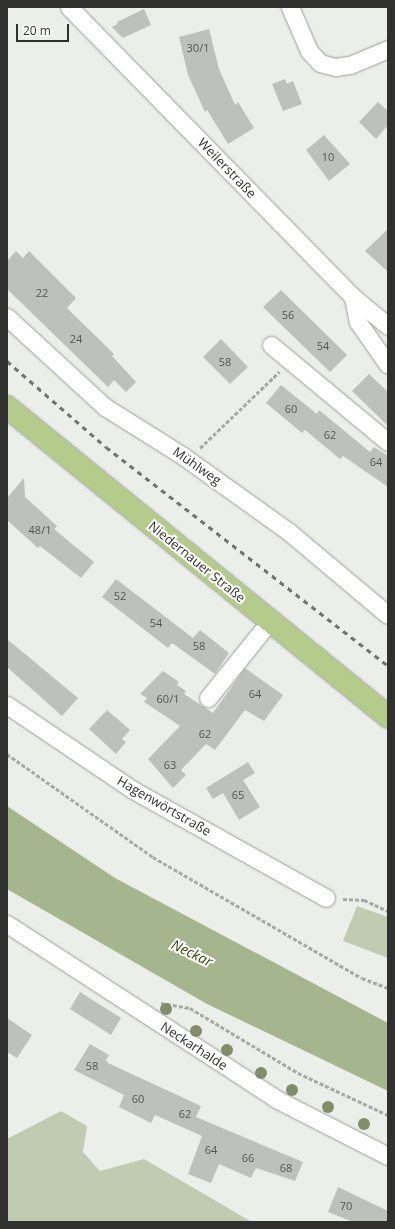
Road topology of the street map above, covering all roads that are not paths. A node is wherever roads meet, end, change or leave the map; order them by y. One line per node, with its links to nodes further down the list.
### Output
1 (69, 7): 4 (street, Weilerstraße)
2 (290, 7): 3 (street)
3 (388, 49)
4 (352, 297): 6 (street, Weilerstraße); 8 (street)
5 (7, 317): 11 (street, Mühlweg)
6 (388, 326)
7 (271, 345): 10 (street)
8 (388, 365)
9 (7, 407): 12 (main road, Niedernauer Straße)
10 (388, 442)
11 (388, 615)
12 (270, 621): 13 (street); 15 (main road, Niedernauer Straße)
13 (208, 698)
14 (7, 705): 16 (street, Hagenwörtstraße)
15 (388, 717)
16 (326, 898)
17 (7, 924): 18 (street, Neckarhalde)
18 (388, 1156)

